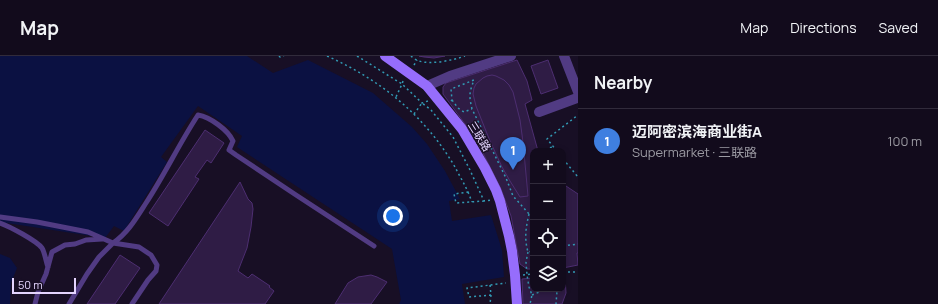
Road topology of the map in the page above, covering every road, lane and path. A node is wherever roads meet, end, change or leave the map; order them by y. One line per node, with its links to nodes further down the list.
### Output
1 (279, 56): 2 (path)
2 (284, 56)
3 (327, 56): 14 (path)
4 (357, 56): 11 (path)
5 (385, 56): 12 (main road, 三联路)
6 (411, 56): 7 (path)
7 (465, 56)
8 (511, 56): 12 (street)
9 (564, 56): 13 (street)
10 (404, 79): 11 (path)
11 (402, 84): 14 (path); 17 (path)
12 (427, 86): 18 (main road, 三联路)
13 (578, 96): 20 (street)
14 (395, 98): 21 (path)
15 (452, 100): 18 (path); 19 (path); 19 (path)
16 (432, 101): 17 (path)
17 (422, 102): 21 (path); 29 (path)
18 (443, 106): 53 (main road, 三联路)
19 (472, 109): 31 (path)
20 (540, 112)
21 (414, 114): 27 (path)
22 (578, 116): 23 (path)
23 (553, 146): 24 (path)
24 (550, 148)
25 (566, 162): 26 (path)
26 (578, 177)
27 (468, 192): 30 (path); 30 (path)
28 (493, 200): 29 (path)
29 (484, 201): 30 (path)
30 (472, 202)
31 (529, 214): 39 (path)
32 (0, 217): 34 (lane)
33 (0, 223): 40 (lane)
34 (104, 239): 35 (lane); 40 (lane)
35 (113, 243): 37 (lane); 50 (lane); 51 (lane)
36 (578, 244): 38 (path)
37 (374, 246)
38 (566, 246)
39 (528, 252): 48 (path)
40 (48, 268): 49 (lane)
41 (566, 272): 42 (path)
42 (578, 272)
43 (508, 282): 44 (path)
44 (490, 285): 47 (path); 47 (path)
45 (541, 292): 48 (path)
46 (557, 292): 55 (path)
47 (491, 295): 52 (path)
48 (532, 296): 54 (path)
49 (35, 304)
50 (69, 304)
51 (132, 304)
52 (490, 304)
53 (517, 304)
54 (530, 304)
55 (556, 304)

